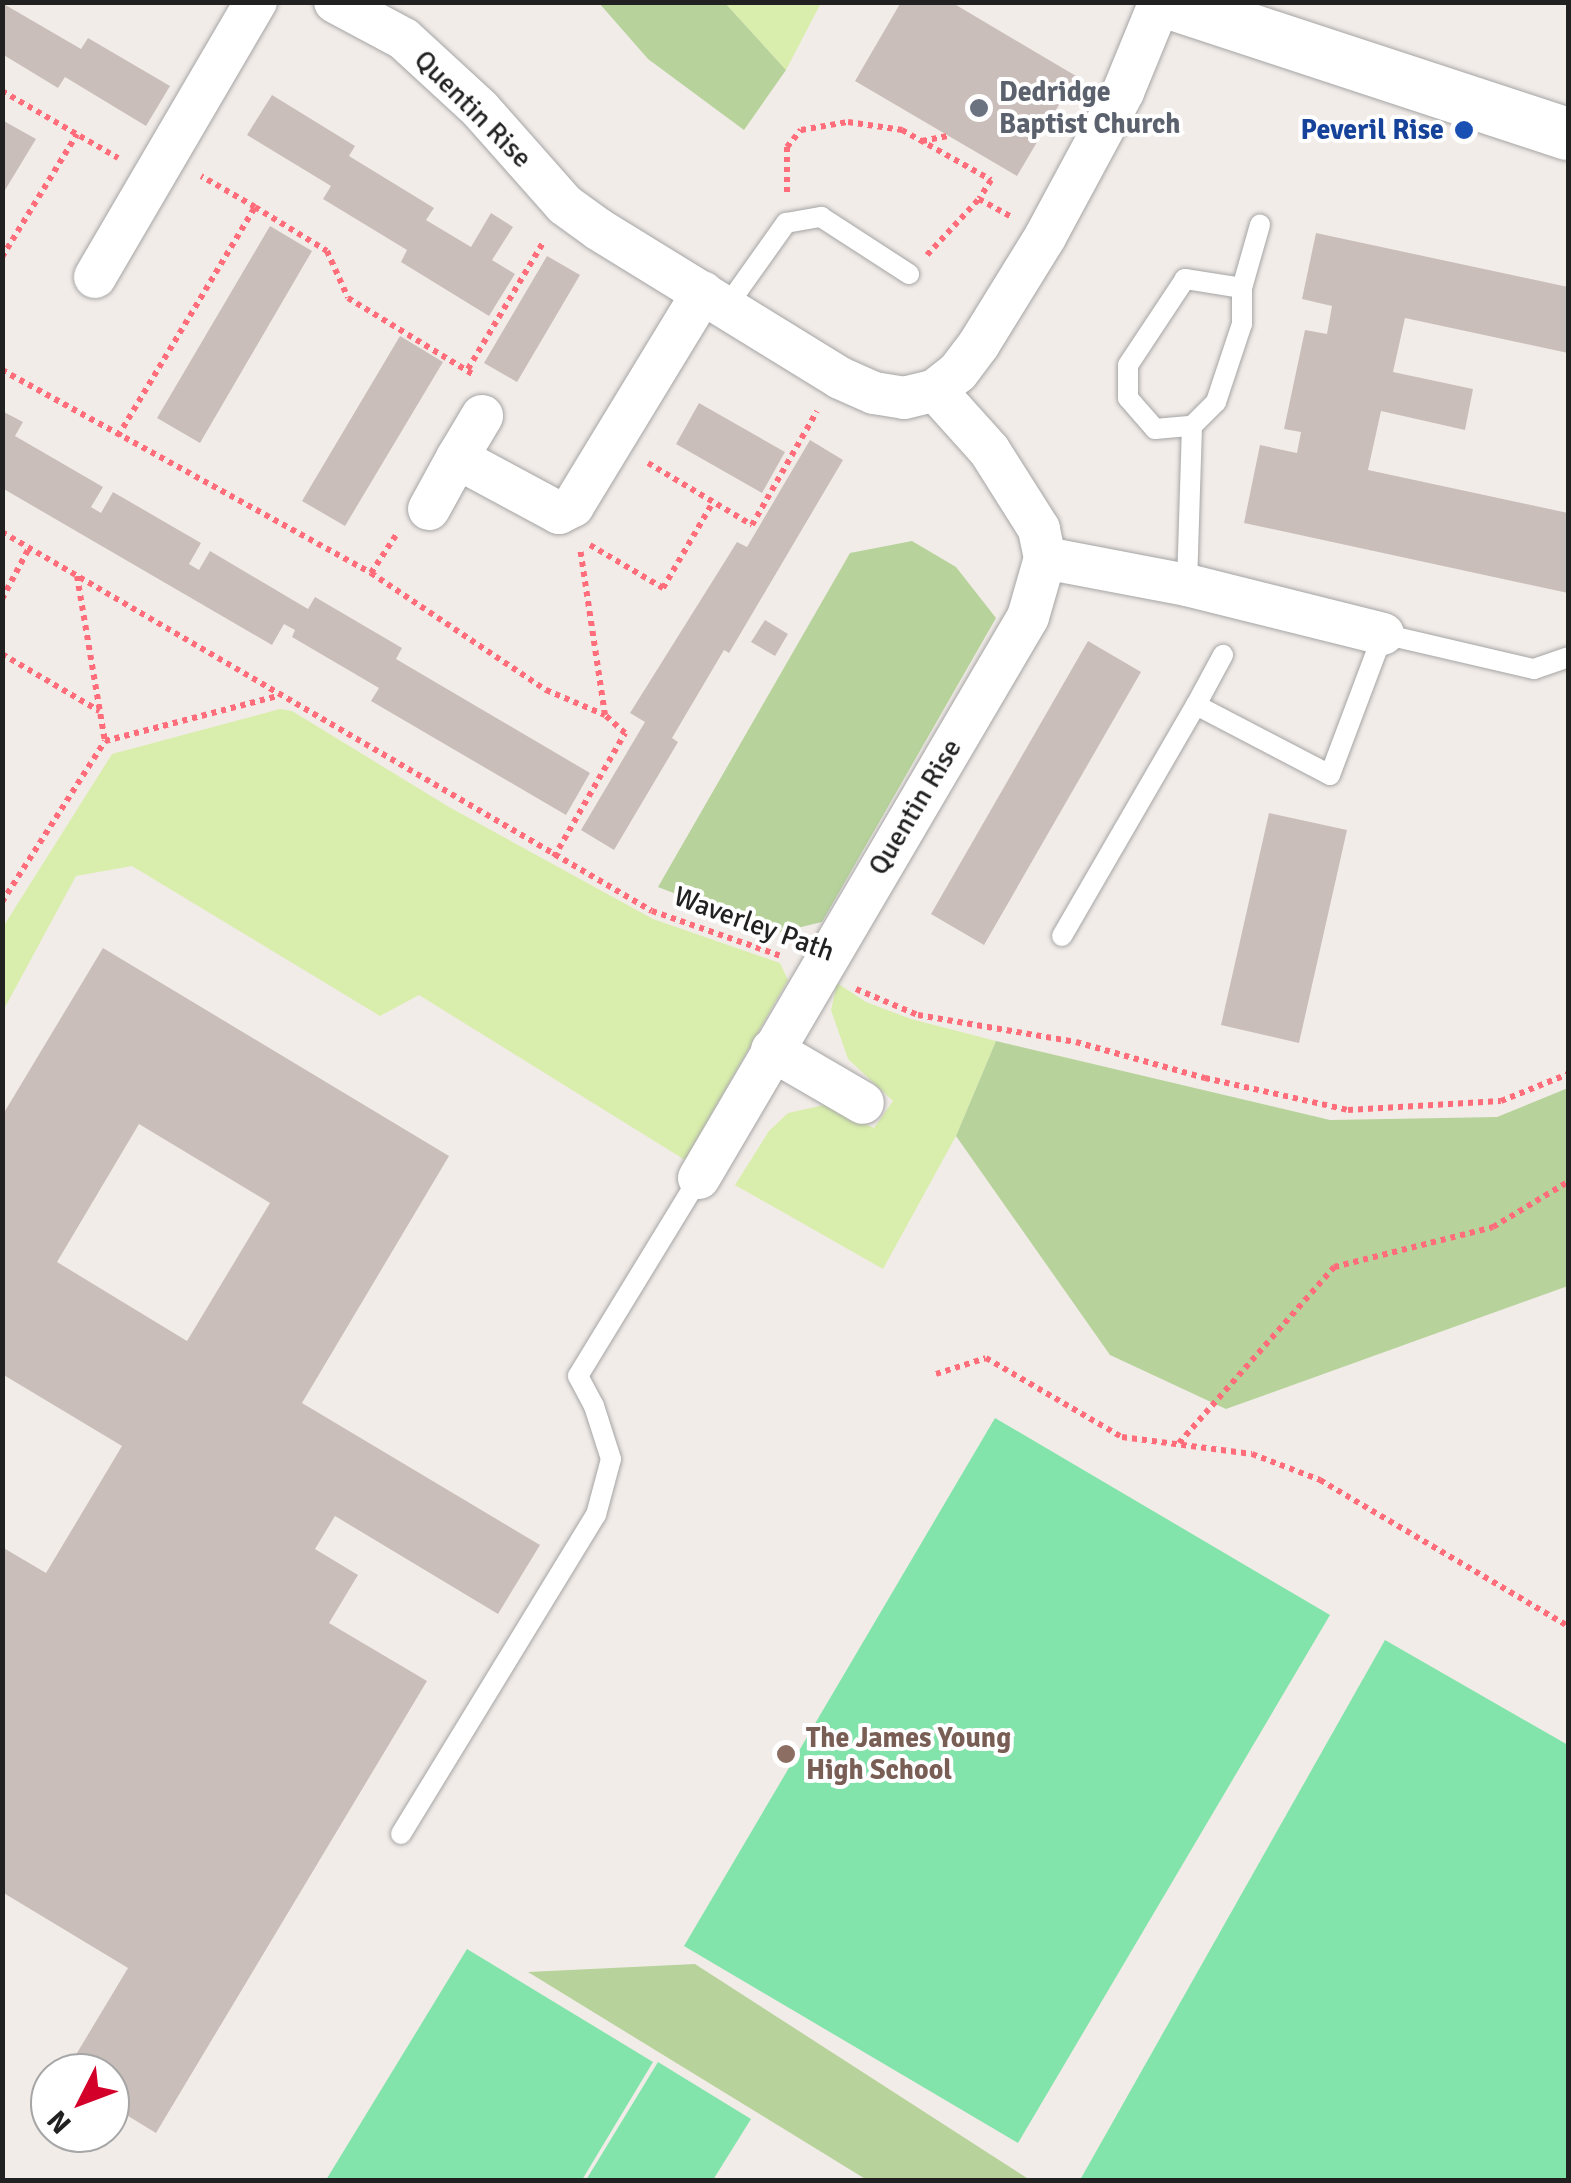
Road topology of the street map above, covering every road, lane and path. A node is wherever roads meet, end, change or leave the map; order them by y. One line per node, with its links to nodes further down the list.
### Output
1 (256, 2): 9 (street)
2 (335, 2): 11 (street, Quentin Rise)
3 (1163, 2): 6 (street); 15 (street)
4 (2, 90): 5 (path)
5 (78, 134): 9 (path); 16 (path)
6 (1568, 134)
7 (948, 136): 8 (path)
8 (921, 142): 10 (path); 13 (path)
9 (161, 168): 12 (path); 18 (street)
10 (979, 199): 15 (path); 17 (path)
11 (565, 205): 20 (street, Quentin Rise); 22 (path)
12 (255, 207): 22 (path); 27 (path)
13 (786, 223): 17 (lane); 20 (lane)
14 (1260, 225): 19 (lane)
15 (1046, 236): 23 (street)
16 (2, 257)
17 (909, 274)
18 (96, 278)
19 (1242, 288): 26 (lane); 26 (lane)
20 (715, 299): 23 (street, Quentin Rise); 28 (street)
21 (2, 370): 27 (path)
22 (468, 370): 24 (path)
23 (935, 390): 34 (street)
24 (482, 416): 29 (street)
25 (813, 419): 30 (path)
26 (1192, 426): 36 (lane)
27 (118, 436): 45 (path)
28 (612, 442): 29 (street); 30 (path)
29 (457, 458): 31 (street)
30 (713, 502): 45 (path)
31 (429, 509)
32 (2, 532): 33 (path, Waverley Path)
33 (30, 548): 35 (path, Waverley Path); 37 (path)
34 (1045, 558): 36 (street); 50 (street, Quentin Rise)
35 (77, 576): 42 (path, Waverley Path); 44 (path)
36 (1187, 585): 38 (street)
37 (2, 600)
38 (1382, 634): 41 (lane); 43 (lane)
39 (2, 654): 44 (path)
40 (1223, 655): 43 (lane)
41 (1568, 657)
42 (279, 696): 46 (path); 47 (path, Waverley Path)
43 (1196, 704): 49 (lane)
44 (99, 711): 46 (path)
45 (604, 715): 47 (path)
46 (105, 742): 48 (path)
47 (554, 857): 50 (path, Waverley Path)
48 (2, 902)
49 (1062, 936)
50 (821, 967): 51 (street, Quentin Rise); 52 (path, Waverley Path)
51 (772, 1050): 53 (street); 54 (street, Quentin Rise)
52 (1568, 1074)
53 (863, 1103)
54 (699, 1178): 59 (lane)
55 (1568, 1182): 57 (path)
56 (936, 1374): 57 (path)
57 (1178, 1444): 58 (path)
58 (1568, 1626)
59 (401, 1834)

